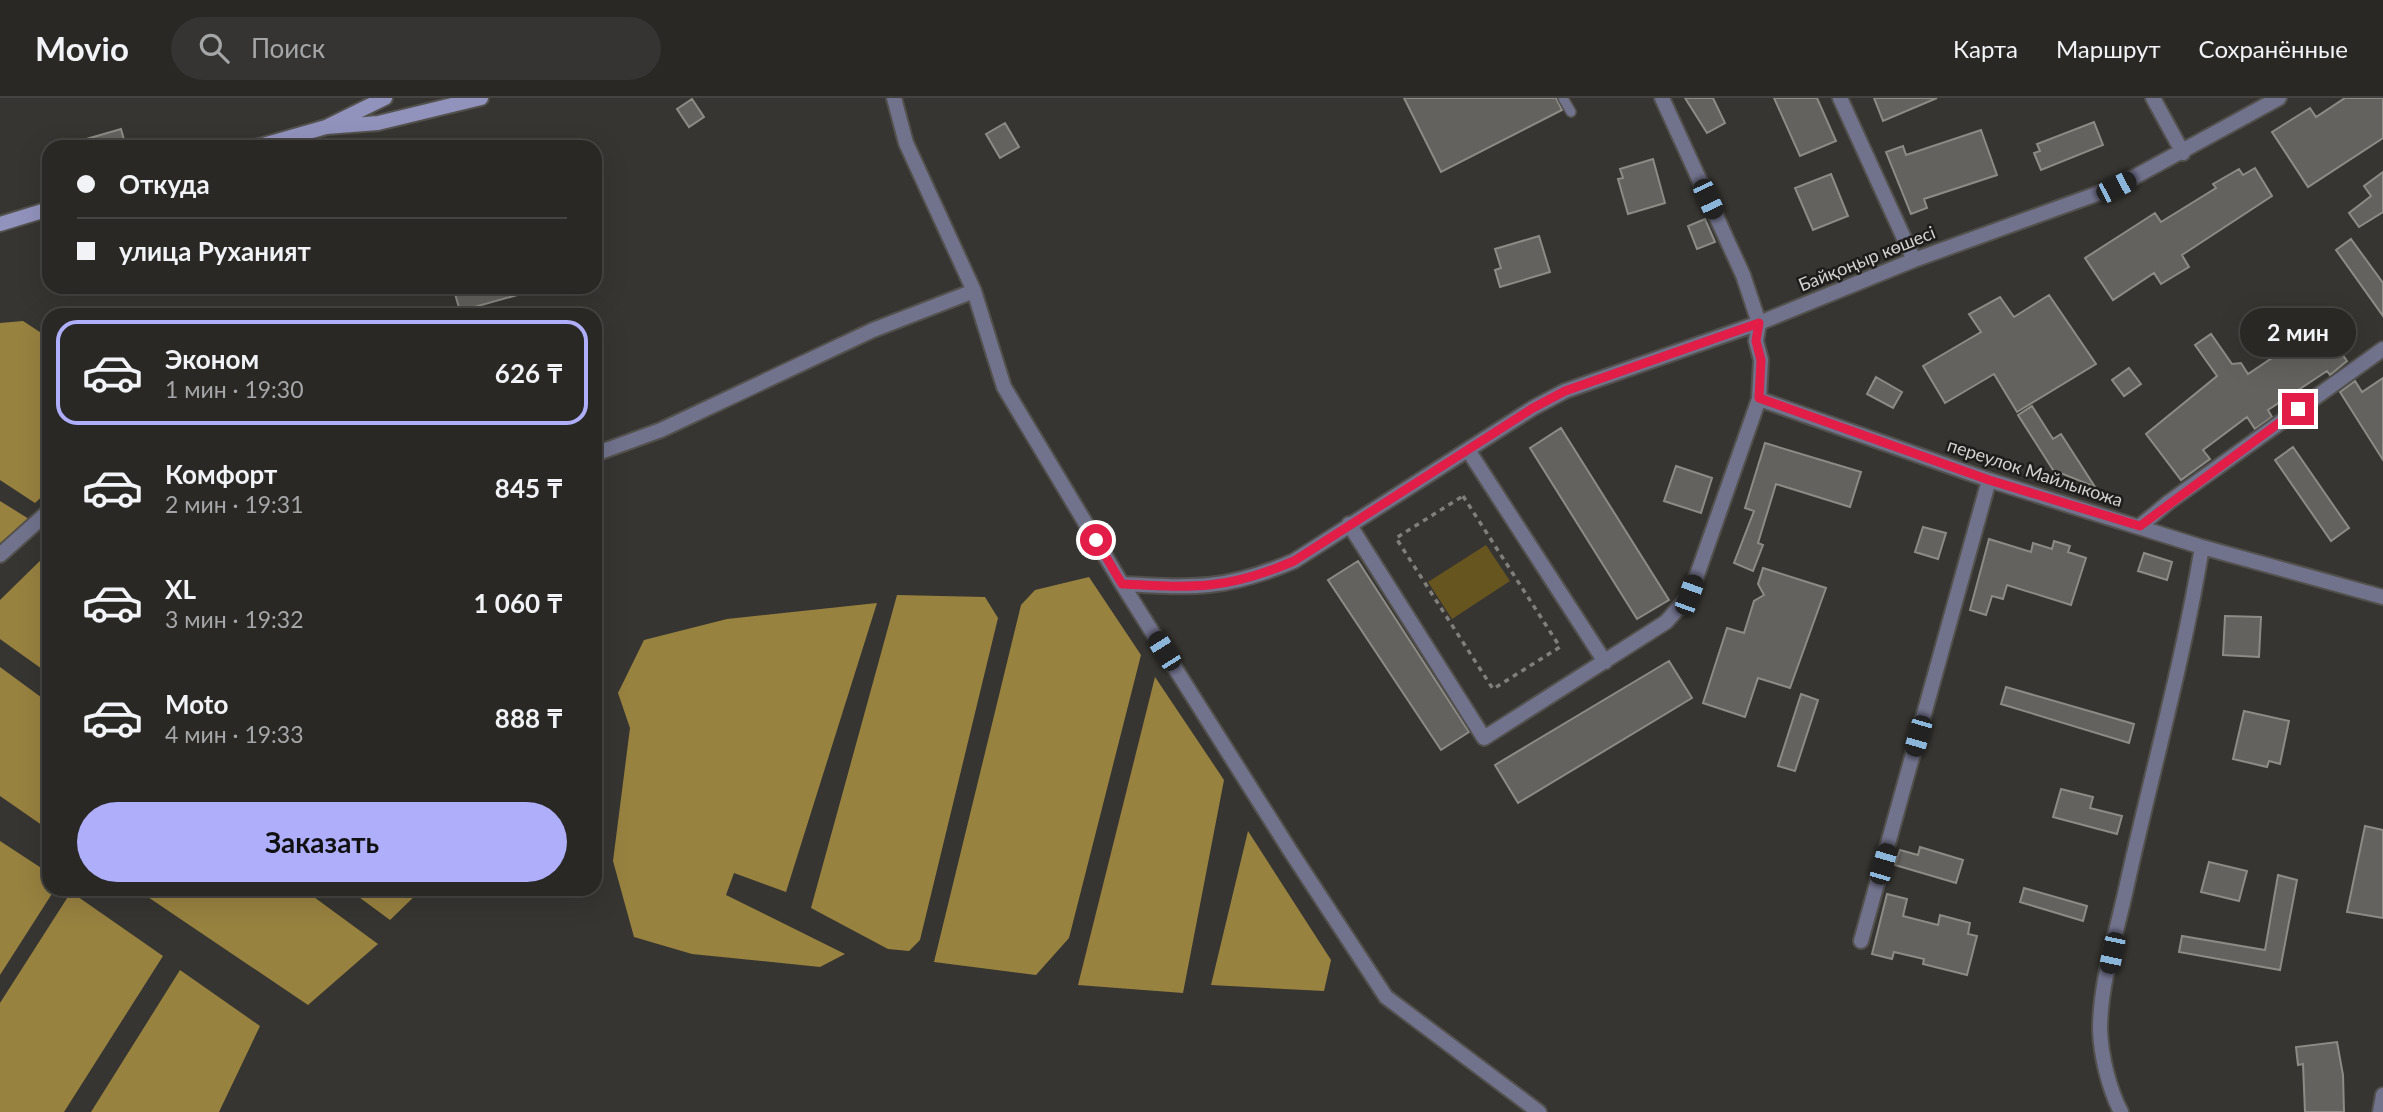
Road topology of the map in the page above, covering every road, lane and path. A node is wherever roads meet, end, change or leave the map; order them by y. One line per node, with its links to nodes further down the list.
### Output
1 (385, 98): 10 (main road)
2 (481, 98): 10 (main road)
3 (894, 98): 16 (street)
4 (1563, 98): 9 (lane)
5 (1662, 98): 17 (street)
6 (1840, 98): 15 (street)
7 (2153, 98): 12 (street)
8 (2279, 98): 12 (street, Байқоңыр көшесі)
9 (1571, 112)
10 (326, 127): 11 (main road)
11 (280, 140)
12 (2183, 153): 15 (street, Байқоңыр көшесі)
13 (42, 211): 14 (main road)
14 (0, 224)
15 (1914, 260): 17 (street, Байқоңыр көшесі)
16 (974, 290): 21 (street); 29 (street)
17 (1759, 323): 19 (street); 20 (street, Байқоңыр көшесі)
18 (2383, 349): 25 (street)
19 (1759, 398): 22 (street, переулок Майлыкожа); 31 (street)
20 (1468, 450): 24 (street, Байқоңыр көшесі); 31 (street)
21 (602, 451)
22 (1989, 480): 25 (street, переулок Майлыкожа); 32 (street)
23 (42, 517): 28 (street)
24 (1349, 524): 29 (street, Байқоңыр көшесі); 31 (street)
25 (2140, 526): 27 (street, переулок Майлыкожа)
26 (1396, 538): 26 (path)
27 (2202, 547): 30 (street, переулок Майлыкожа); 35 (street)
28 (0, 555)
29 (1122, 584): 34 (street)
30 (2383, 597)
31 (1605, 662)
32 (1861, 941)
33 (2383, 1095): 36 (street)
34 (1539, 1112)
35 (2121, 1112)
36 (2380, 1112)

